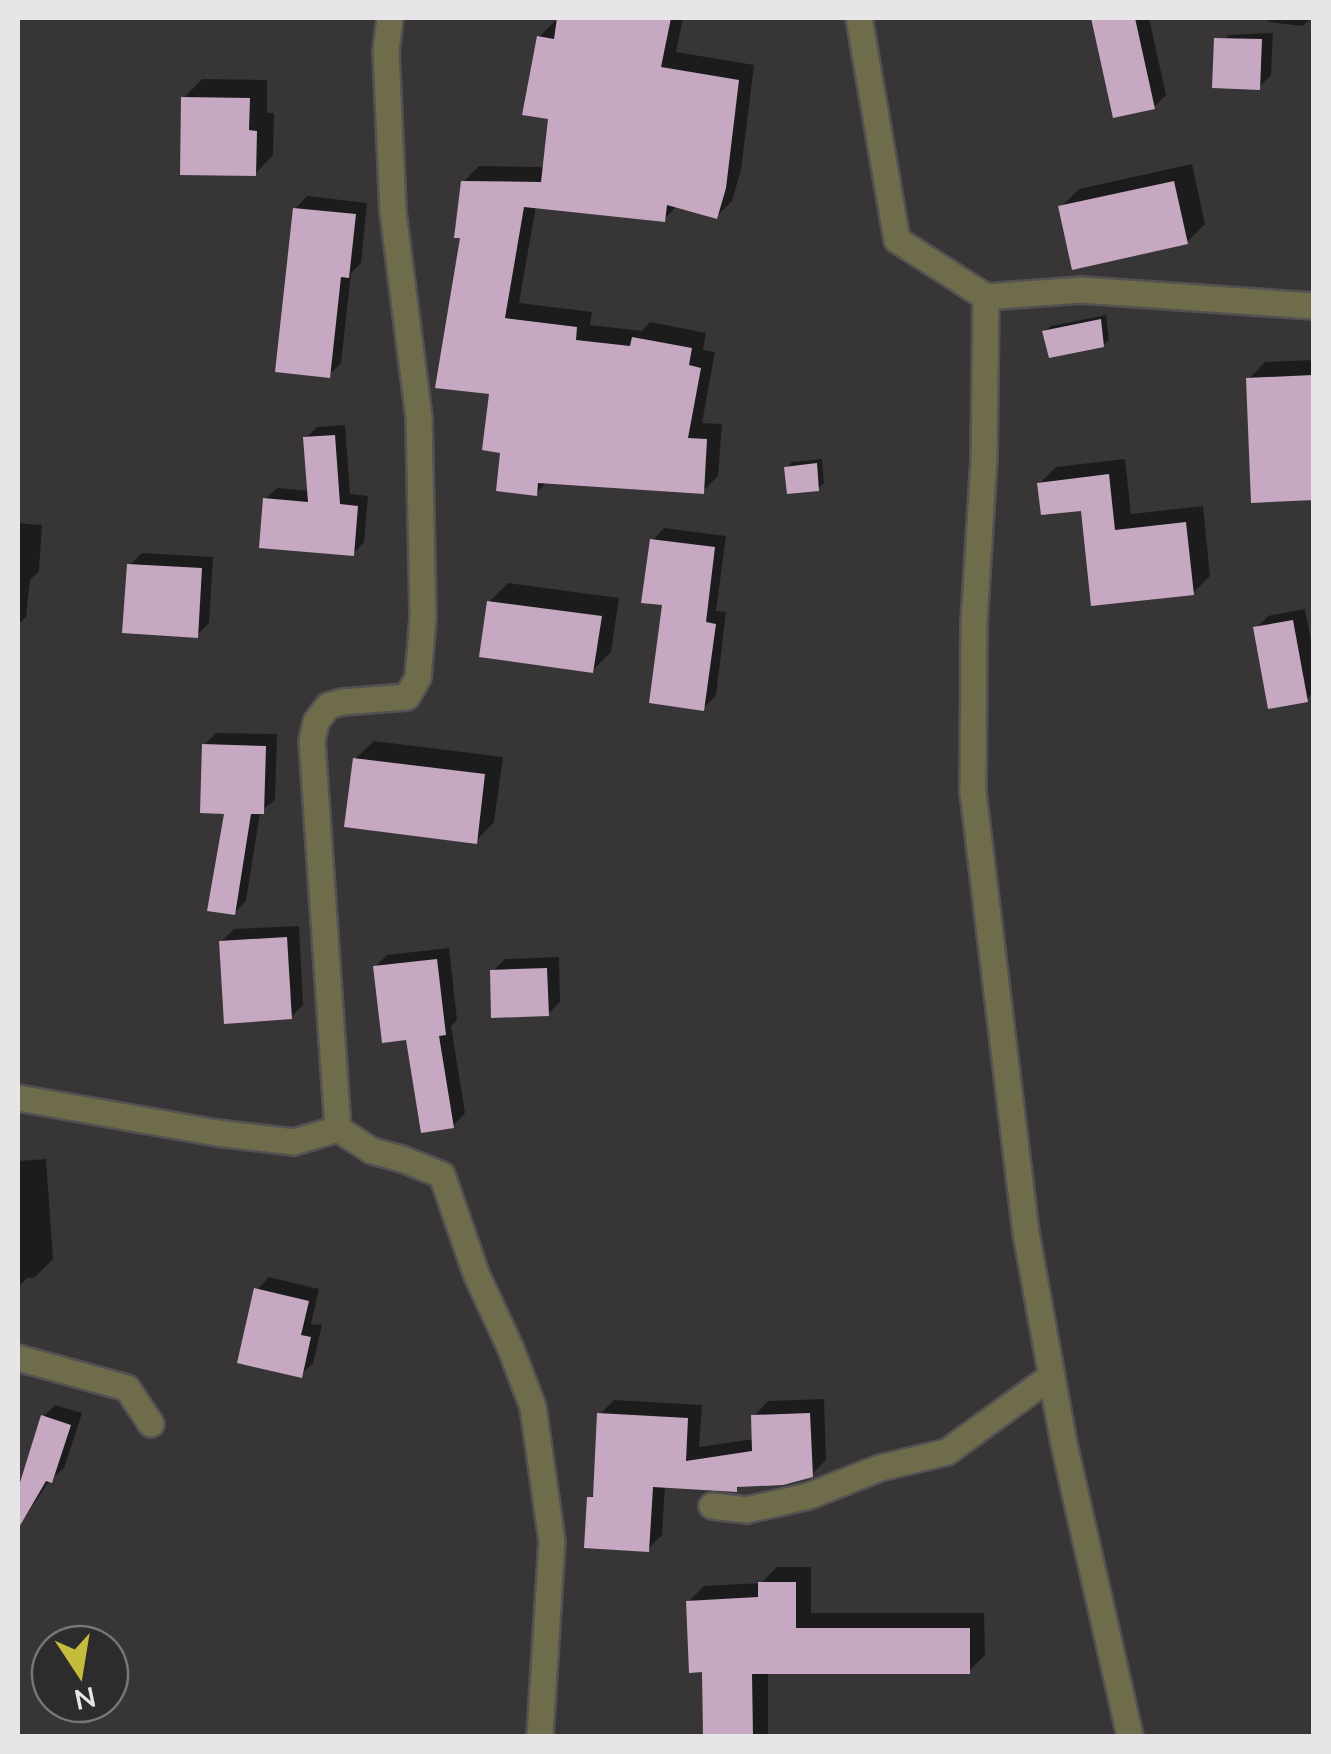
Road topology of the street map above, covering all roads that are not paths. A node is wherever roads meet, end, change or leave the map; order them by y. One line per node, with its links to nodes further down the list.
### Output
1 (390, 18): 6 (street)
2 (858, 18): 3 (street)
3 (986, 297): 4 (street); 8 (street)
4 (1314, 306)
5 (18, 1098): 6 (street)
6 (338, 1129): 11 (street)
7 (18, 1358): 9 (street)
8 (1052, 1376): 10 (street); 12 (street)
9 (150, 1424)
10 (712, 1506)
11 (540, 1736)
12 (1130, 1736)

